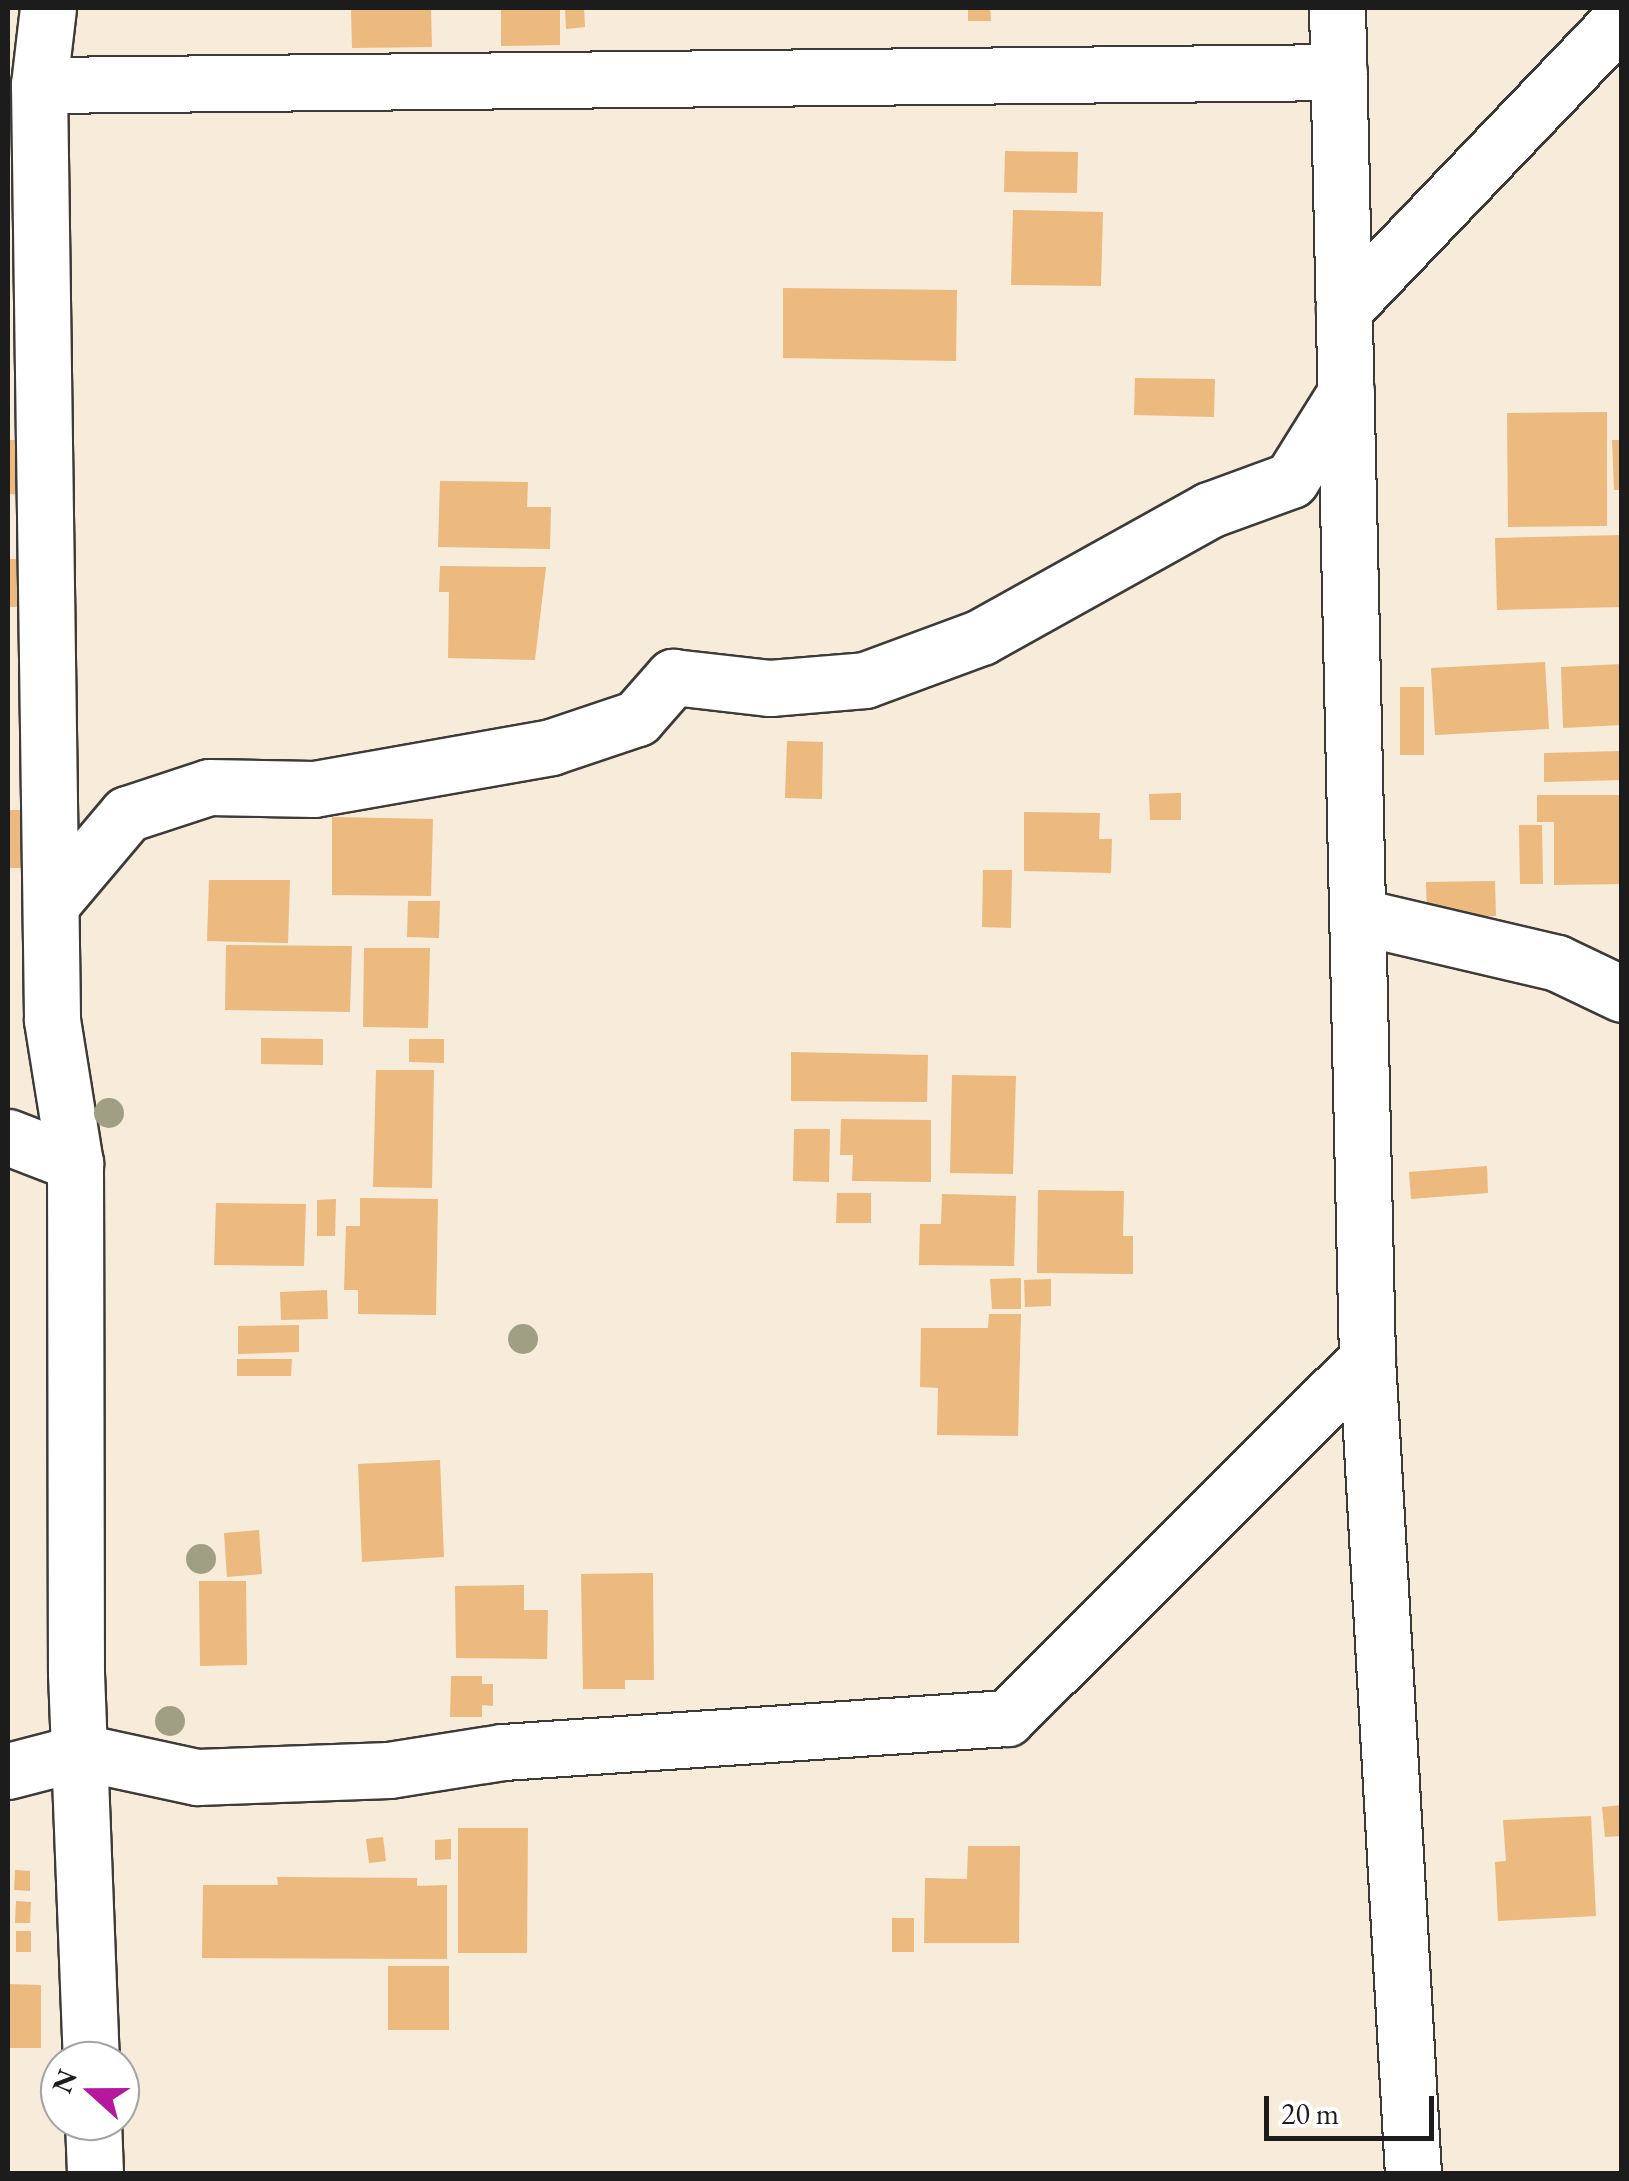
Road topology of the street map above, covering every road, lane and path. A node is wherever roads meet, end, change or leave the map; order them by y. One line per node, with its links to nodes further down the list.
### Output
1 (48, 8): 5 (street)
2 (1337, 8): 4 (street)
3 (1622, 18): 6 (street)
4 (1339, 72): 5 (street); 6 (street)
5 (40, 85): 8 (street)
6 (1344, 309): 7 (street)
7 (1346, 392): 8 (street); 9 (street)
8 (51, 904): 12 (street)
9 (1357, 916): 10 (street); 13 (street)
10 (1622, 994)
11 (8, 1138): 12 (street)
12 (75, 1164): 14 (street)
13 (1368, 1359): 14 (street); 19 (street)
14 (80, 1752): 15 (street); 16 (street)
15 (8, 1770)
16 (90, 2041)
17 (94, 2141): 18 (street)
18 (95, 2174)
19 (1412, 2174)

